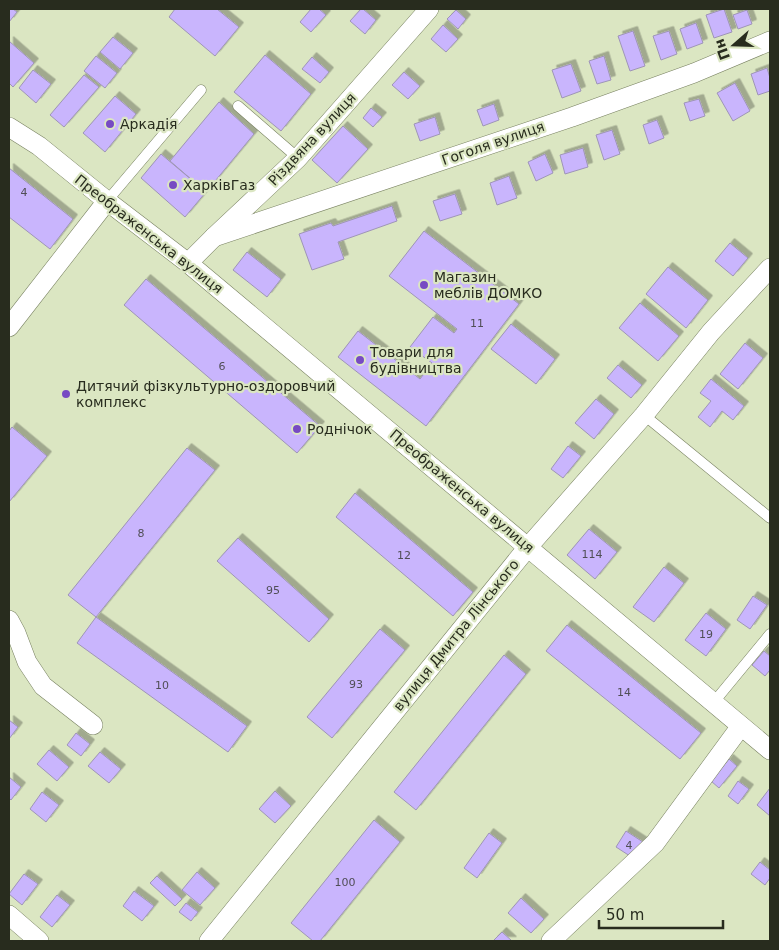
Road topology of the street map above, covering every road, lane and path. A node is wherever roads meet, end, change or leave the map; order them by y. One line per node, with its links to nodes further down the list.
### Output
1 (429, 9): 6 (street, Різдвяна вулиця)
2 (770, 41): 8 (street, Гоголя вулиця)
3 (201, 90): 7 (lane)
4 (238, 106): 6 (lane)
5 (9, 127): 7 (street, Преображенська вулиця)
6 (298, 158): 8 (street, Різдвяна вулиця)
7 (107, 201): 9 (street, Преображенська вулиця); 11 (street)
8 (214, 237): 9 (street, Різдвяна вулиця)
9 (188, 263): 14 (street, Преображенська вулиця)
10 (770, 268): 12 (street, вулиця Дмитра Лінського)
11 (9, 327)
12 (644, 416): 13 (lane); 14 (street, вулиця Дмитра Лінського)
13 (770, 518)
14 (528, 546): 17 (street, Преображенська вулиця); 23 (street, вулиця Дмитра Лінського)
15 (9, 620): 18 (street)
16 (770, 634): 17 (lane)
17 (714, 702): 19 (street, Преображенська вулиця)
18 (92, 725)
19 (741, 726): 20 (street, Преображенська вулиця); 24 (street)
20 (770, 750)
21 (9, 915): 22 (street)
22 (39, 941)
23 (208, 941)
24 (550, 941)

